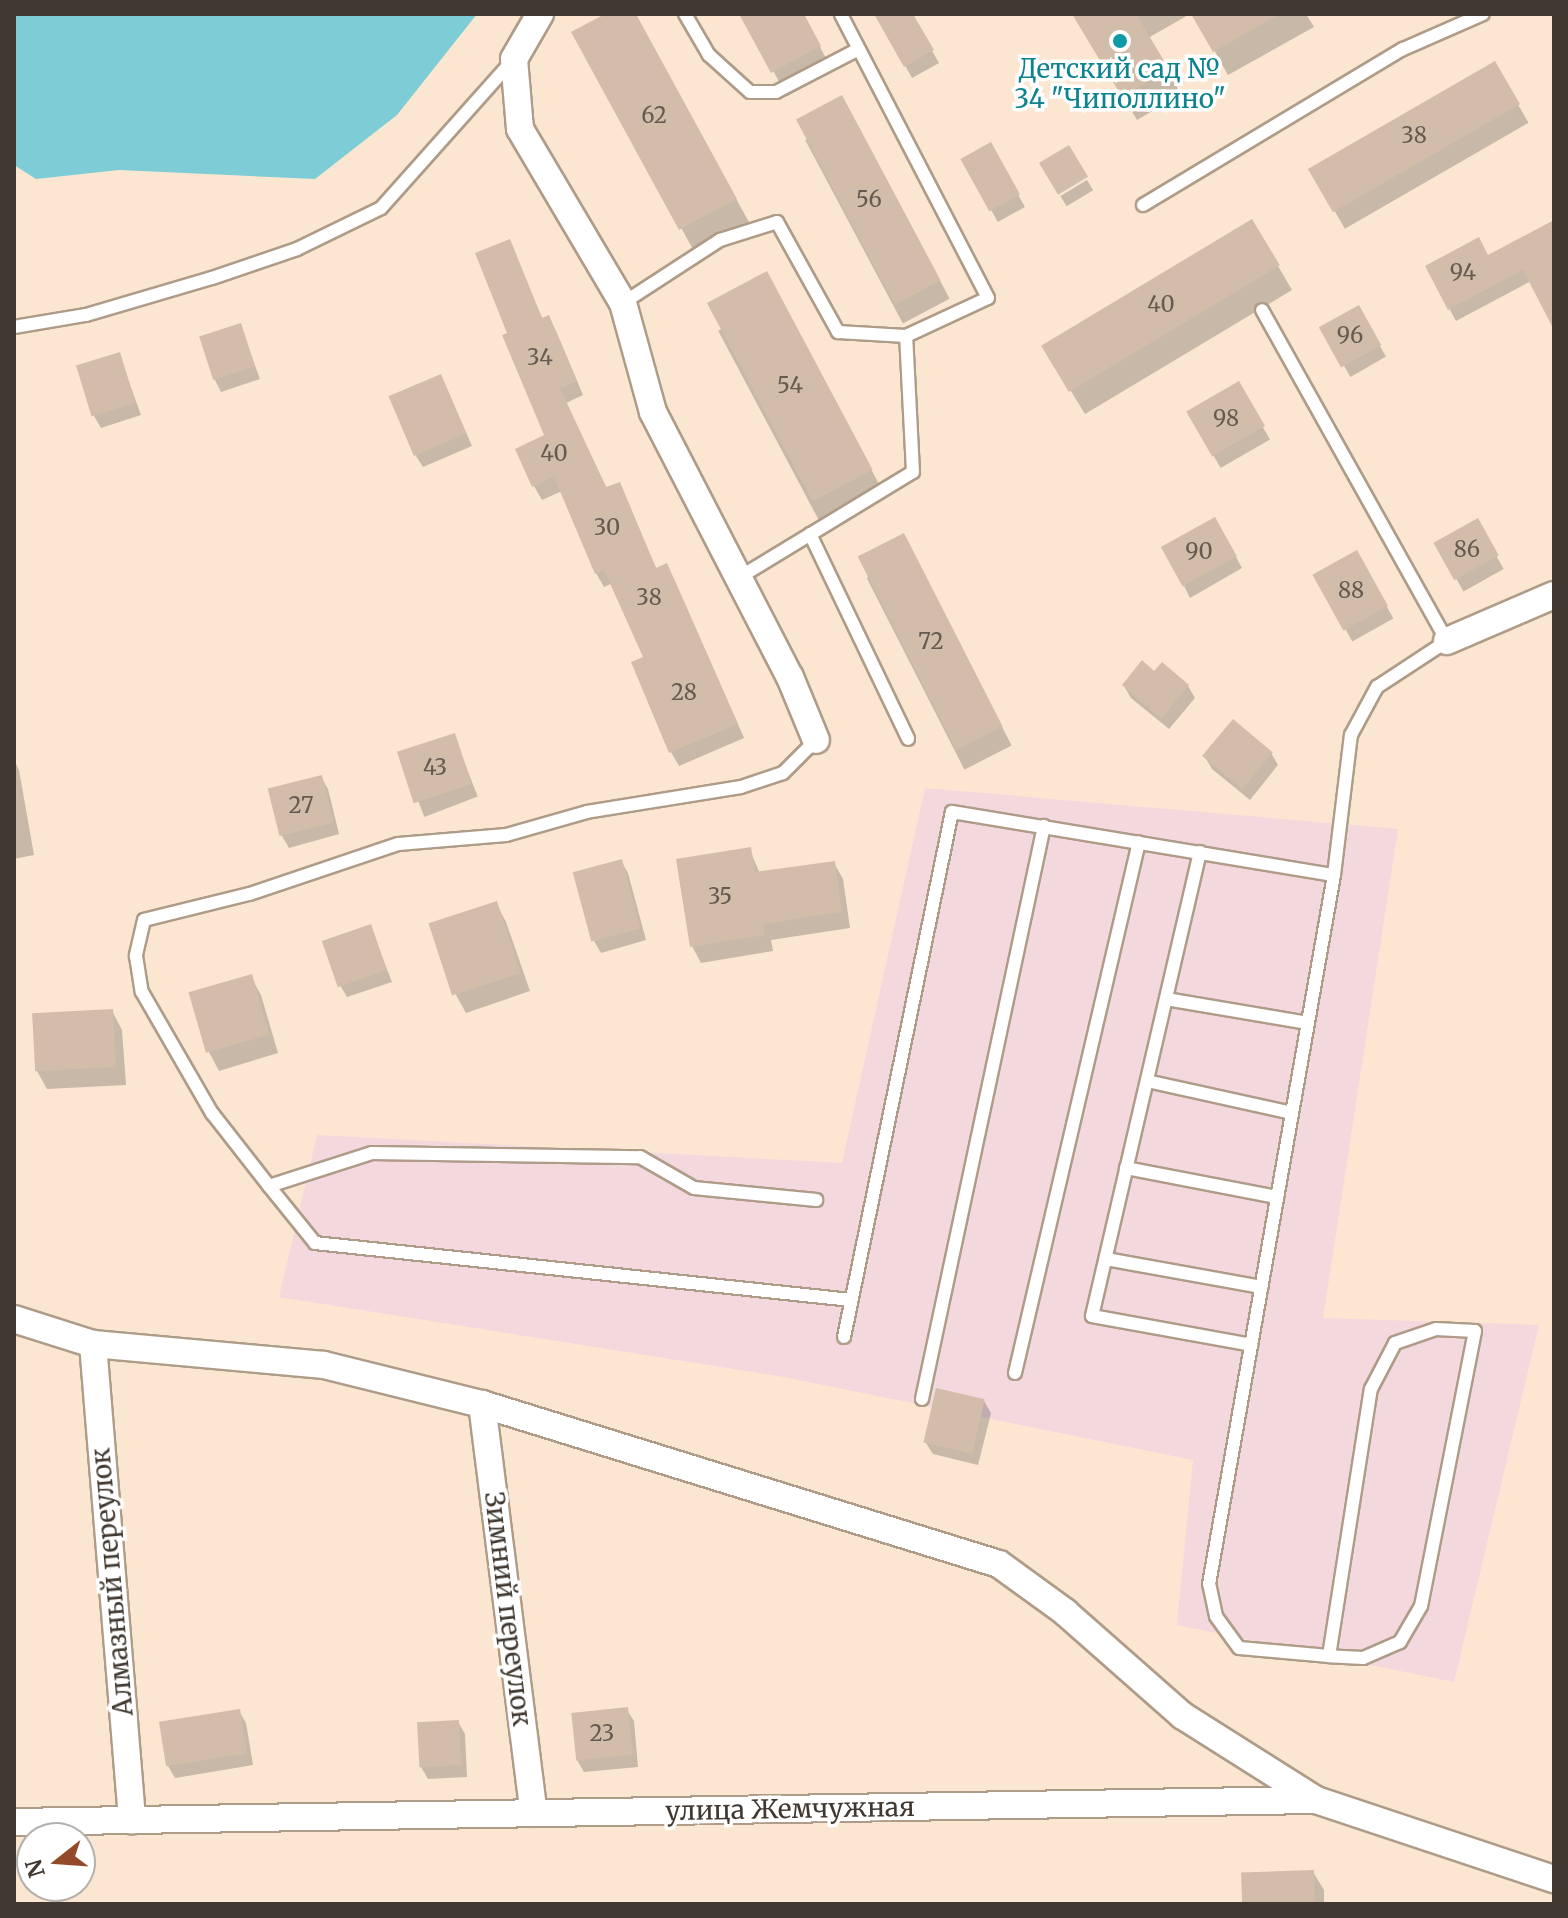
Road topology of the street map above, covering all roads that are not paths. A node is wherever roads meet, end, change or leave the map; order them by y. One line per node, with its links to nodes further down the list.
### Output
1 (540, 14): 6 (street)
2 (685, 14): 5 (lane)
3 (841, 14): 5 (lane)
4 (1483, 14): 7 (lane)
5 (859, 49): 11 (lane)
6 (514, 59): 8 (street); 10 (lane)
7 (1143, 205)
8 (623, 303): 11 (lane); 13 (street)
9 (1262, 310): 15 (lane)
10 (14, 327)
11 (906, 336): 12 (lane)
12 (810, 534): 13 (lane); 16 (lane)
13 (740, 577): 17 (street)
14 (1554, 595): 15 (street)
15 (1447, 641): 21 (lane)
16 (908, 739)
17 (816, 740): 27 (lane)
18 (1044, 826): 19 (lane); 32 (lane); 38 (lane)
19 (1139, 842): 20 (lane); 37 (lane)
20 (1200, 852): 21 (lane); 22 (lane)
21 (1334, 875): 23 (lane)
22 (1166, 999): 23 (lane); 24 (lane)
23 (1308, 1023): 25 (lane)
24 (1147, 1081): 25 (lane); 26 (lane)
25 (1292, 1113): 28 (lane)
26 (1126, 1168): 28 (lane); 30 (lane)
27 (269, 1186): 29 (lane); 32 (lane)
28 (1277, 1197): 31 (lane)
29 (816, 1200)
30 (1106, 1259): 31 (lane); 36 (lane)
31 (1261, 1287): 36 (lane)
32 (851, 1300): 34 (lane)
33 (14, 1319): 35 (street)
34 (844, 1337)
35 (93, 1344): 39 (street); 43 (street, Алмазный переулок)
36 (1251, 1345): 40 (lane)
37 (1015, 1373)
38 (922, 1399)
39 (482, 1404): 41 (street); 42 (street, Зимний переулок)
40 (1329, 1656): 40 (lane)
41 (1316, 1800): 42 (street, улица Жемчужная); 45 (street, улица Жемчужная)
42 (534, 1813): 43 (street, улица Жемчужная)
43 (132, 1820): 44 (street, улица Жемчужная)
44 (14, 1822)
45 (1554, 1879)

